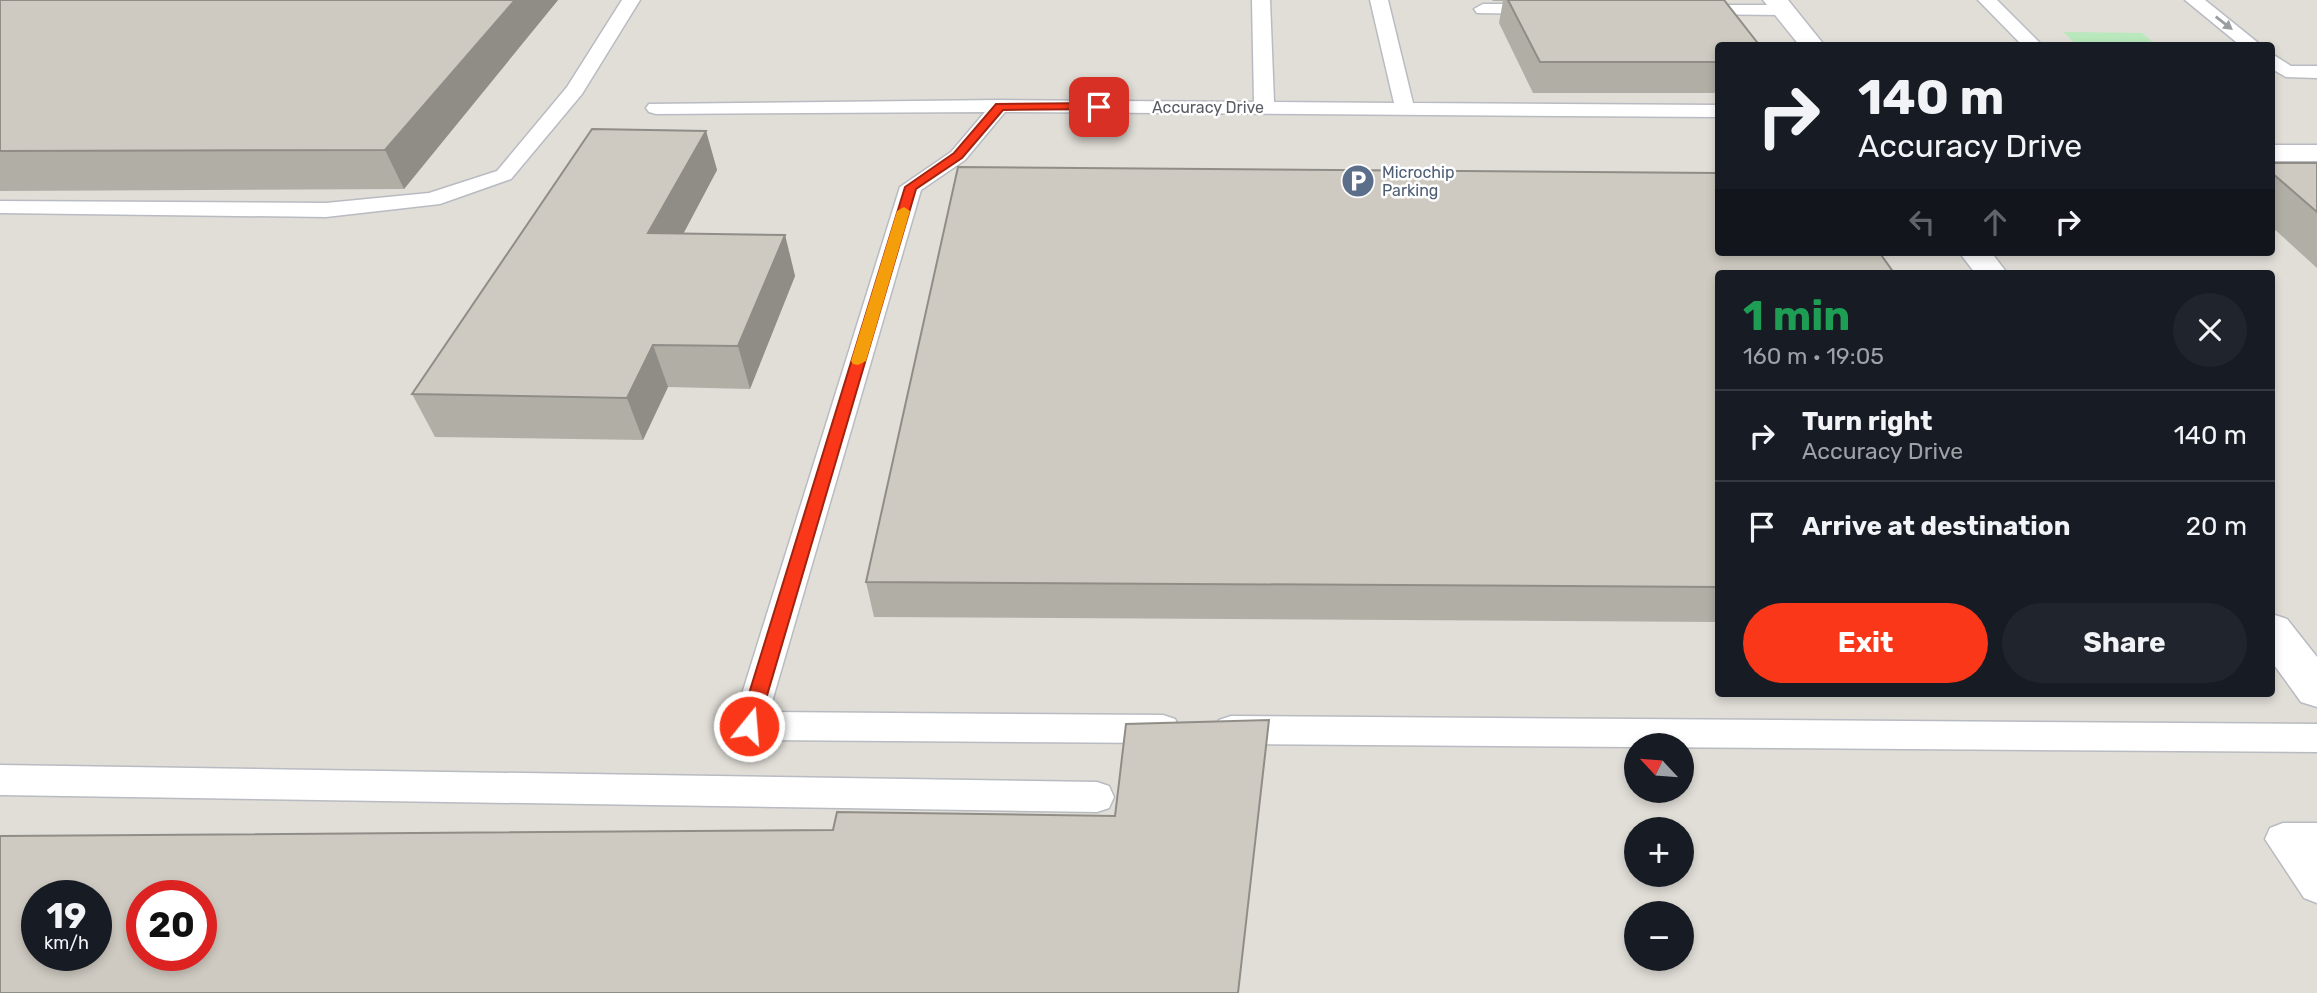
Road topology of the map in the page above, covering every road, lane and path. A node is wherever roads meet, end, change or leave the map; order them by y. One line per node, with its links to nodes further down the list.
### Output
1 (631, 0): 24 (lane)
2 (1261, 0): 17 (lane)
3 (1379, 0): 18 (lane)
4 (1987, 0): 11 (lane)
5 (2194, 0): 12 (lane, one-way to 12)
6 (1779, 5): 9 (lane); 10 (street)
7 (1483, 9): 8 (lane)
8 (1551, 9)
9 (1674, 10)
10 (1810, 42)
11 (2030, 42)
12 (2248, 42)
13 (2275, 62): 14 (lane)
14 (2317, 72)
15 (1000, 106): 16 (lane, Accuracy Drive); 17 (lane, Accuracy Drive); 22 (lane)
16 (656, 108)
17 (1264, 108): 18 (lane, Accuracy Drive)
18 (1405, 109): 19 (lane, Accuracy Drive)
19 (1715, 111)
20 (2275, 153): 21 (street)
21 (2317, 153)
22 (922, 180): 23 (lane); 29 (lane)
23 (964, 180)
24 (0, 207)
25 (1978, 256): 26 (street)
26 (1990, 270)
27 (2275, 635): 28 (street)
28 (2317, 689)
29 (2317, 738)
30 (0, 780): 31 (lane)
31 (1097, 797)
32 (2317, 839): 33 (lane)
33 (2317, 886)

